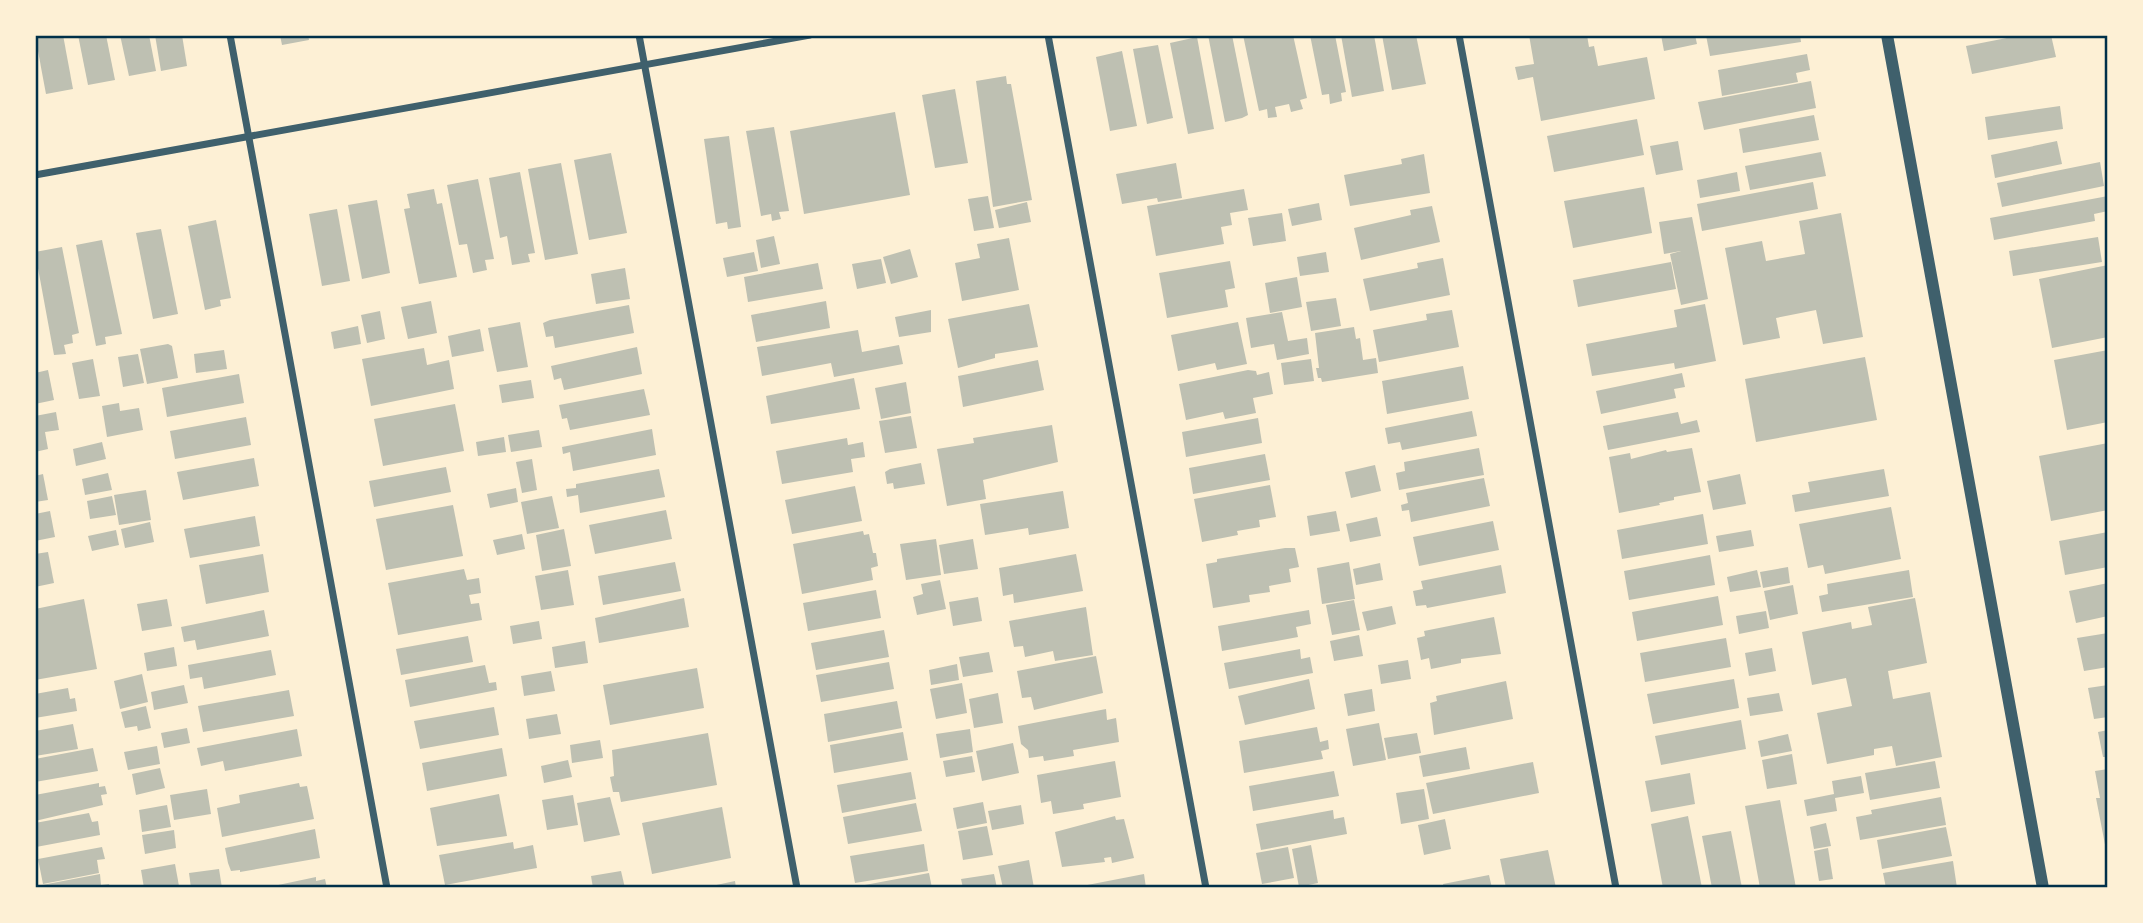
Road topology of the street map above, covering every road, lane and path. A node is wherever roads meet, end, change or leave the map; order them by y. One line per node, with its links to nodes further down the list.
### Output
1 (229, 35): 8 (street)
2 (639, 35): 7 (street)
3 (810, 35): 7 (street)
4 (1048, 35): 12 (street)
5 (1459, 35): 13 (street)
6 (1887, 35): 14 (street)
7 (645, 66): 8 (street); 11 (street)
8 (248, 136): 9 (street); 10 (street)
9 (35, 175)
10 (387, 888)
11 (797, 888)
12 (1206, 888)
13 (1616, 888)
14 (2043, 888)

